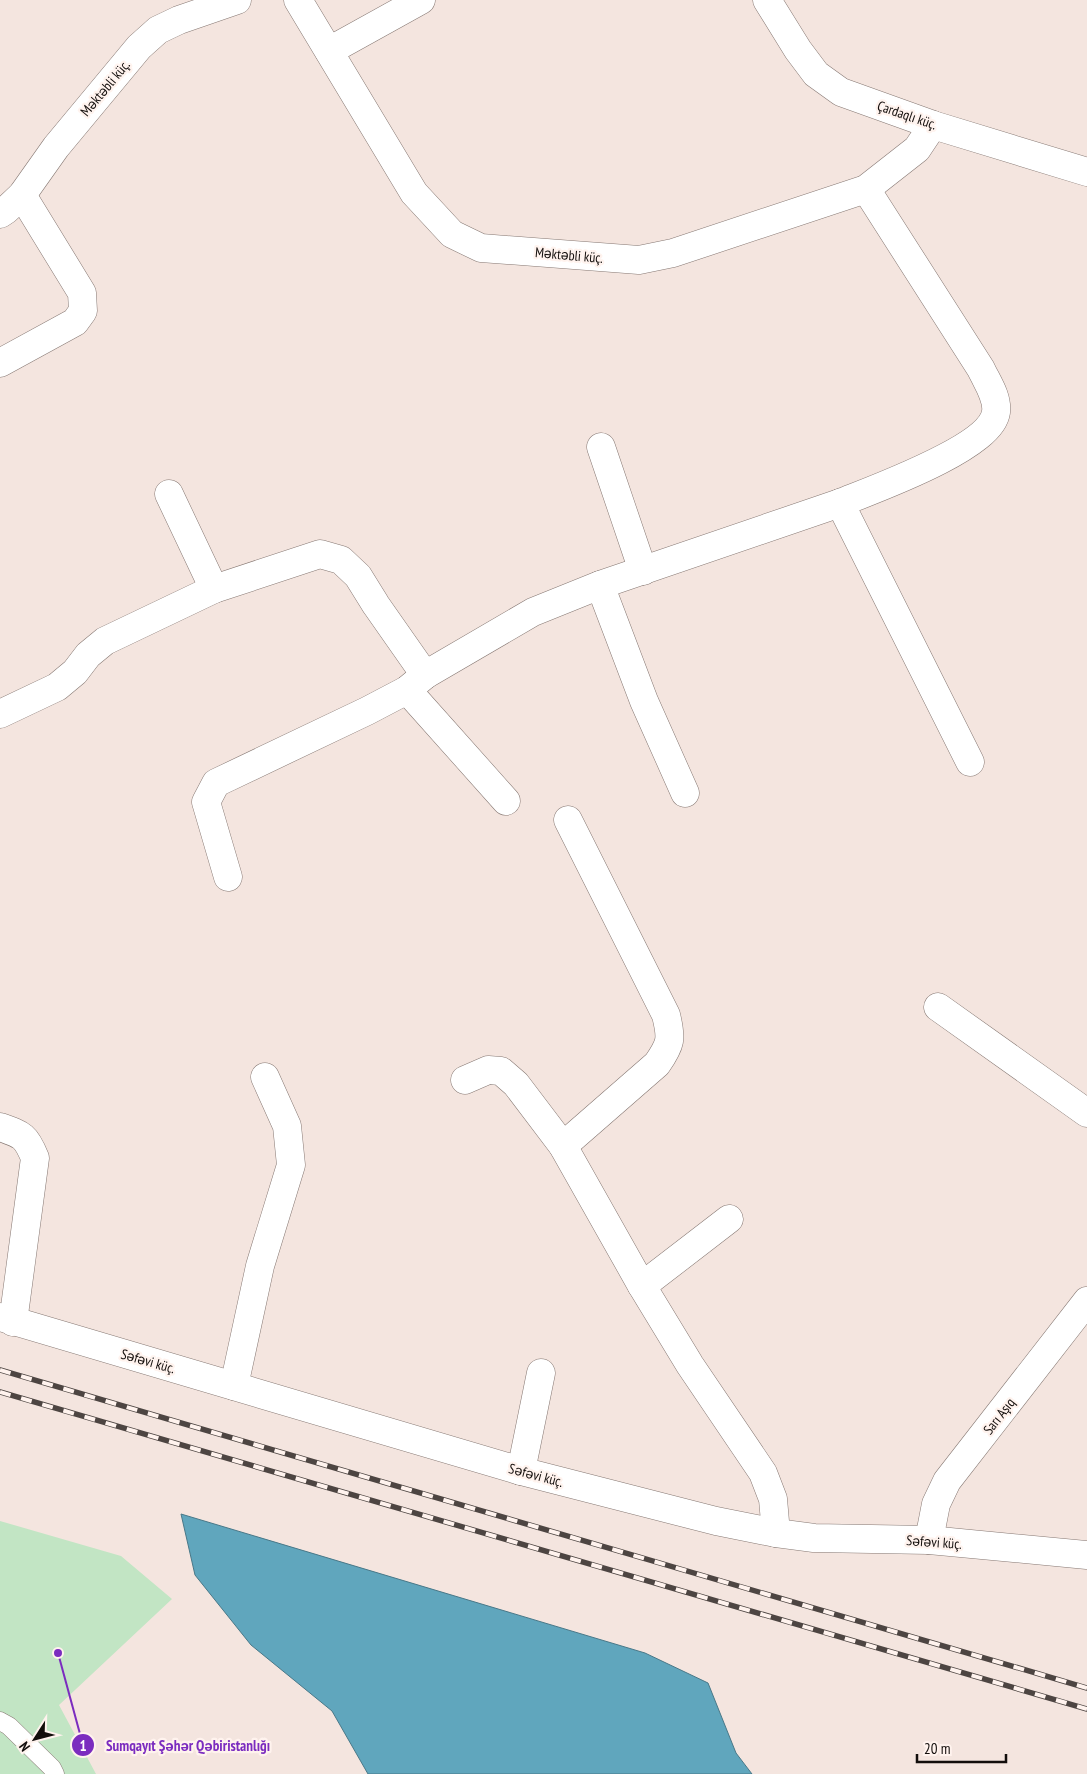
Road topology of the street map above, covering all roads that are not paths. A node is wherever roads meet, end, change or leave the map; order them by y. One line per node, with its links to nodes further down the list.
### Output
1 (237, 0): 9 (street, Məktəbli küç.)
2 (298, 0): 5 (street, Məktəbli küç.)
3 (420, 0): 5 (street)
4 (767, 0): 6 (street, Çardaqlı küç.)
5 (329, 51): 8 (street, Məktəbli küç.)
6 (933, 125): 7 (street, Çardaqlı küç.); 8 (street, Məktəbli küç.)
7 (1087, 172)
8 (866, 189): 14 (street)
9 (22, 195): 10 (street, Məktəbli küç.); 11 (street)
10 (0, 214)
11 (0, 363)
12 (600, 447): 15 (street)
13 (169, 494): 17 (street)
14 (840, 504): 15 (street); 20 (street)
15 (643, 571): 16 (street)
16 (600, 585): 18 (street); 21 (street)
17 (214, 589): 18 (street); 19 (street)
18 (416, 682): 22 (street); 24 (street)
19 (0, 714)
20 (970, 762)
21 (685, 793)
22 (506, 801)
23 (568, 820): 30 (street)
24 (228, 877)
25 (938, 1007): 28 (street)
26 (265, 1077): 36 (street)
27 (466, 1080): 30 (street)
28 (1087, 1113)
29 (0, 1127): 34 (street)
30 (563, 1146): 32 (street)
31 (729, 1219): 32 (street)
32 (642, 1286): 38 (street)
33 (1087, 1301): 39 (street, Sarı Aşıq)
34 (7, 1320): 36 (street, Səfəvi küç.)
35 (541, 1373): 37 (street)
36 (234, 1386): 37 (street, Səfəvi küç.)
37 (521, 1471): 38 (street, Səfəvi küç.)
38 (776, 1533): 39 (street, Səfəvi küç.)
39 (929, 1540): 40 (street, Səfəvi küç.)
40 (1087, 1555)
41 (0, 1721): 42 (lane)
42 (55, 1774)

